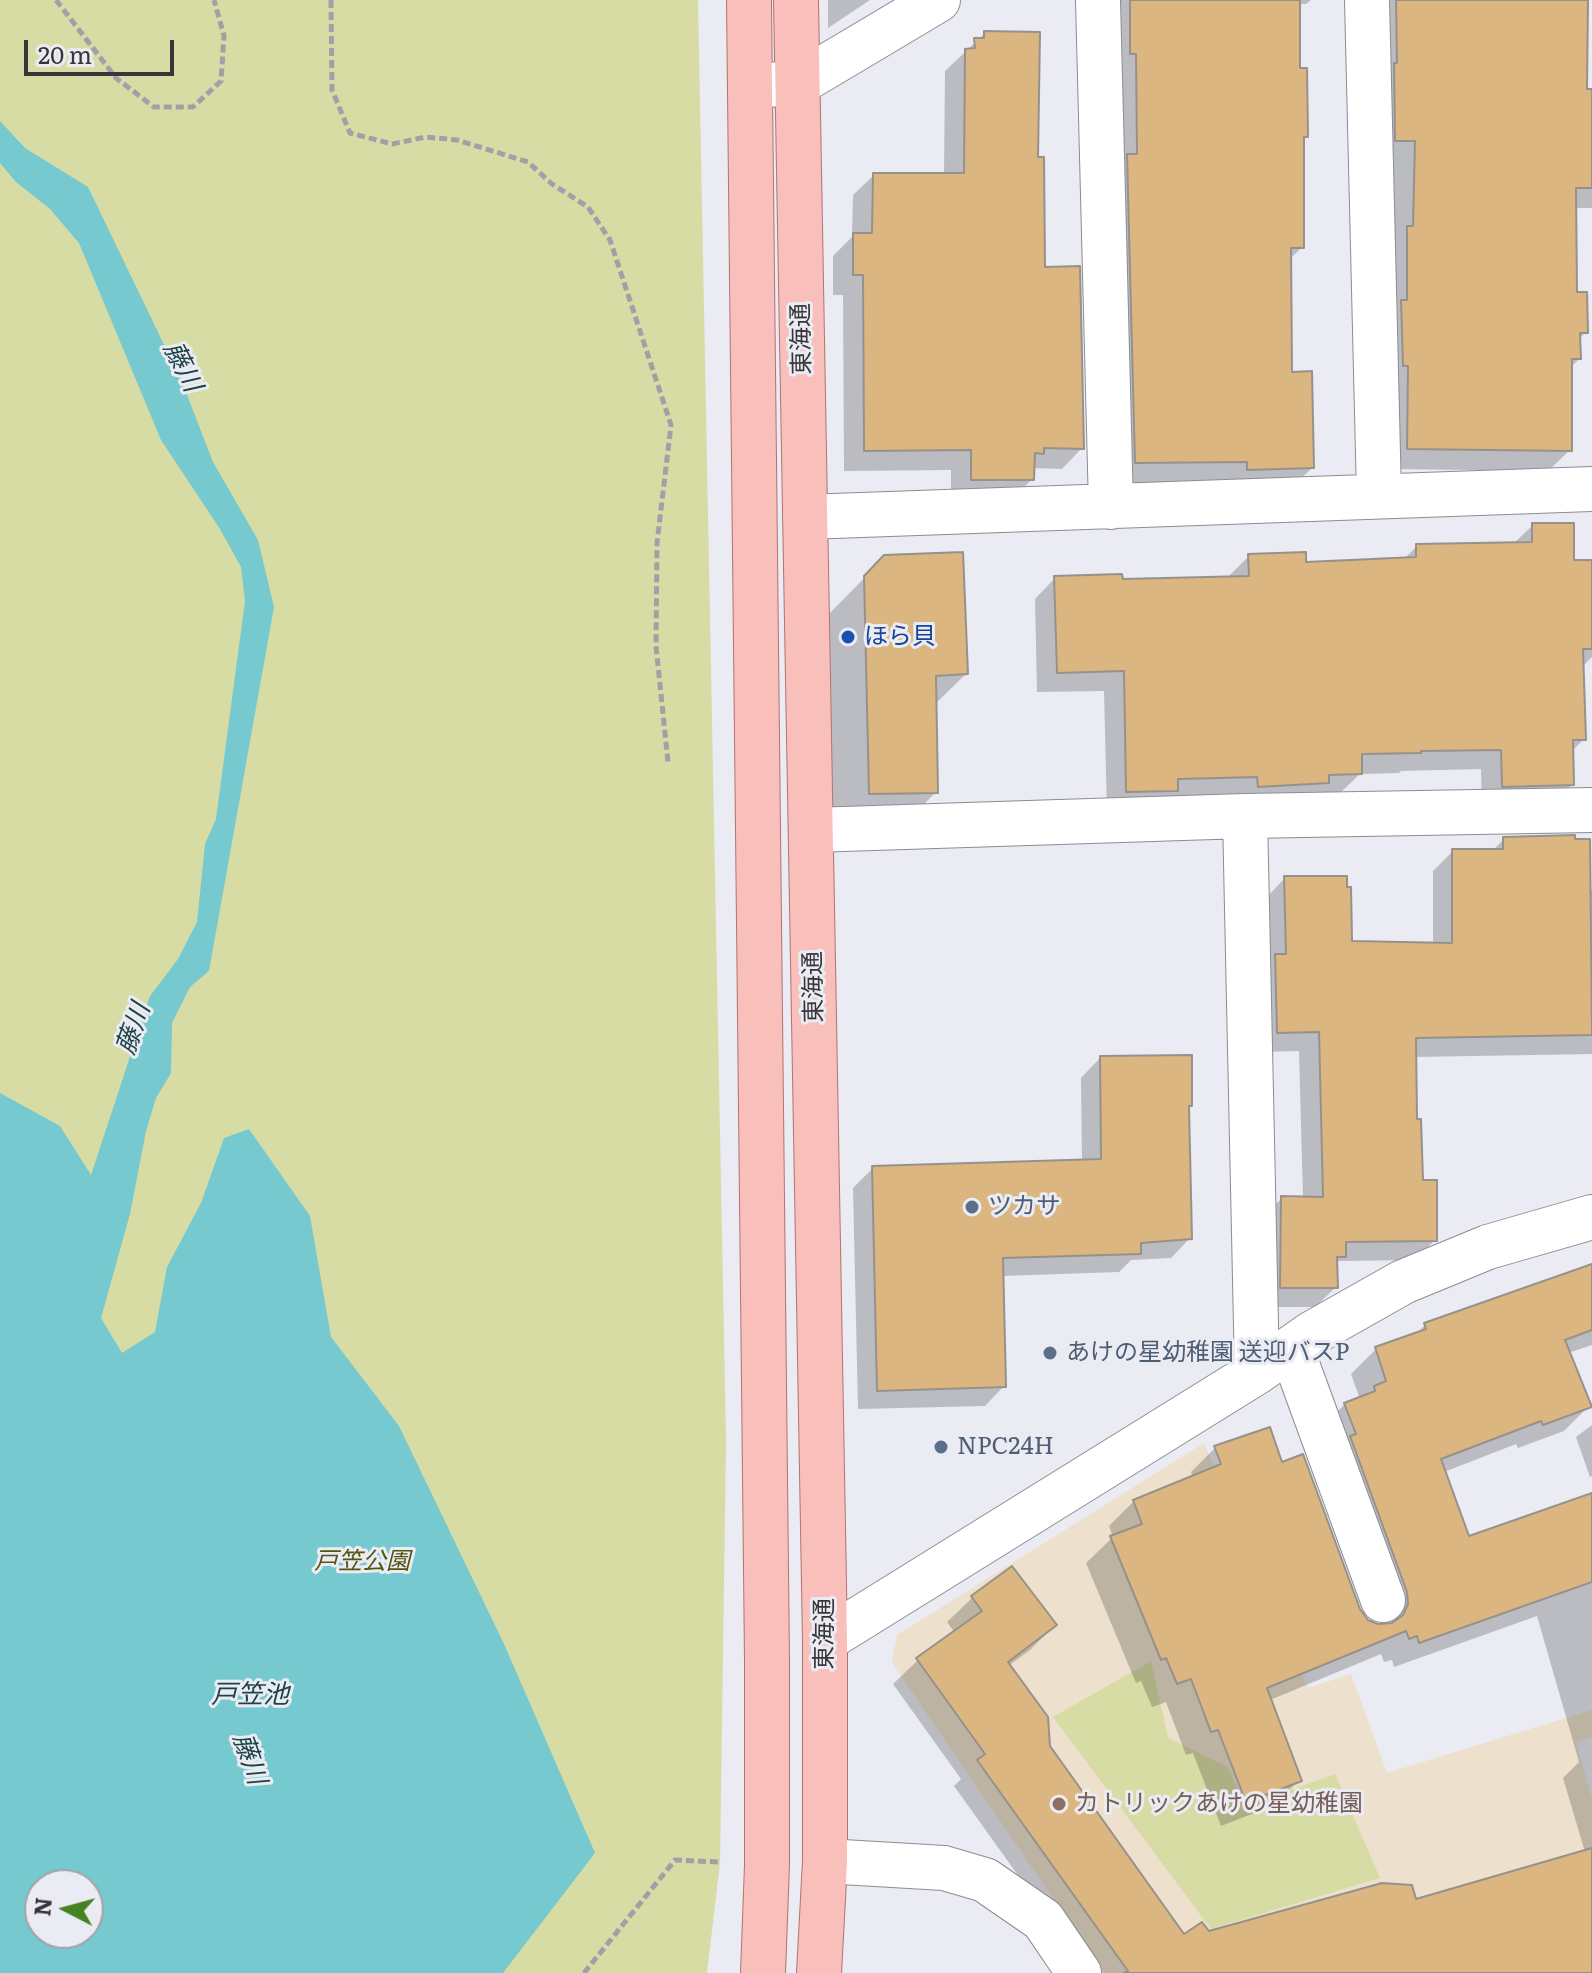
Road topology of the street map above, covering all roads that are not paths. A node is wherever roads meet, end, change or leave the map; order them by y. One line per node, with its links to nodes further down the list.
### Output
1 (749, 0): 7 (main road, 東海通)
2 (796, 0): 6 (main road, 東海通)
3 (938, 0): 6 (street)
4 (1098, 0): 10 (street)
5 (1367, 0): 9 (street)
6 (797, 84): 7 (street); 11 (main road, 東海通)
7 (750, 85): 20 (main road, 東海通)
8 (1592, 489): 9 (street)
9 (1379, 495): 10 (street)
10 (1111, 507): 11 (street)
11 (805, 517): 14 (main road, 東海通)
12 (1592, 810): 13 (street)
13 (1245, 816): 14 (street); 16 (street)
14 (812, 830): 18 (main road, 東海通)
15 (1592, 1217): 16 (street)
16 (1274, 1360): 17 (street); 18 (street)
17 (1383, 1600)
18 (825, 1640): 19 (main road, 東海通)
19 (825, 1861): 21 (main road, 東海通); 22 (street)
20 (763, 1973)
21 (819, 1973)
22 (1079, 1973)

